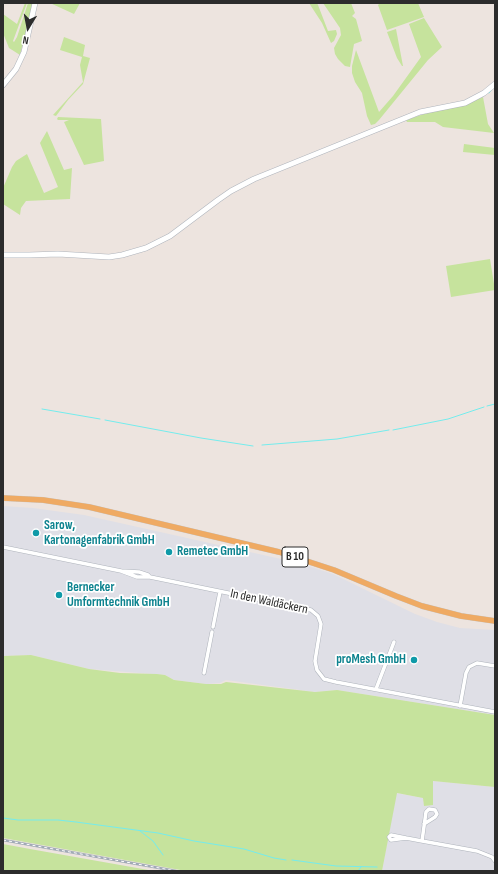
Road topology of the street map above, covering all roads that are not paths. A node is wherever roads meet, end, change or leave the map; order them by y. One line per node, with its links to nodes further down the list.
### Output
1 (35, 3): 3 (street)
2 (495, 84): 4 (street)
3 (3, 85)
4 (3, 255)
5 (3, 498): 8 (main road, B 10)
6 (3, 547): 7 (street, In den Waldäckern)
7 (220, 592): 9 (street, In den Waldäckern); 14 (street, In den Waldäckern)
8 (495, 621)
9 (213, 627)
10 (212, 632): 13 (street)
11 (394, 642): 14 (street)
12 (495, 666): 15 (street)
13 (204, 672)
14 (376, 689): 15 (street, In den Waldäckern)
15 (460, 706): 16 (street, In den Waldäckern)
16 (495, 712)
17 (424, 824): 17 (street); 19 (street)
18 (406, 838): 19 (street)
19 (422, 841): 20 (street)
20 (495, 861)

